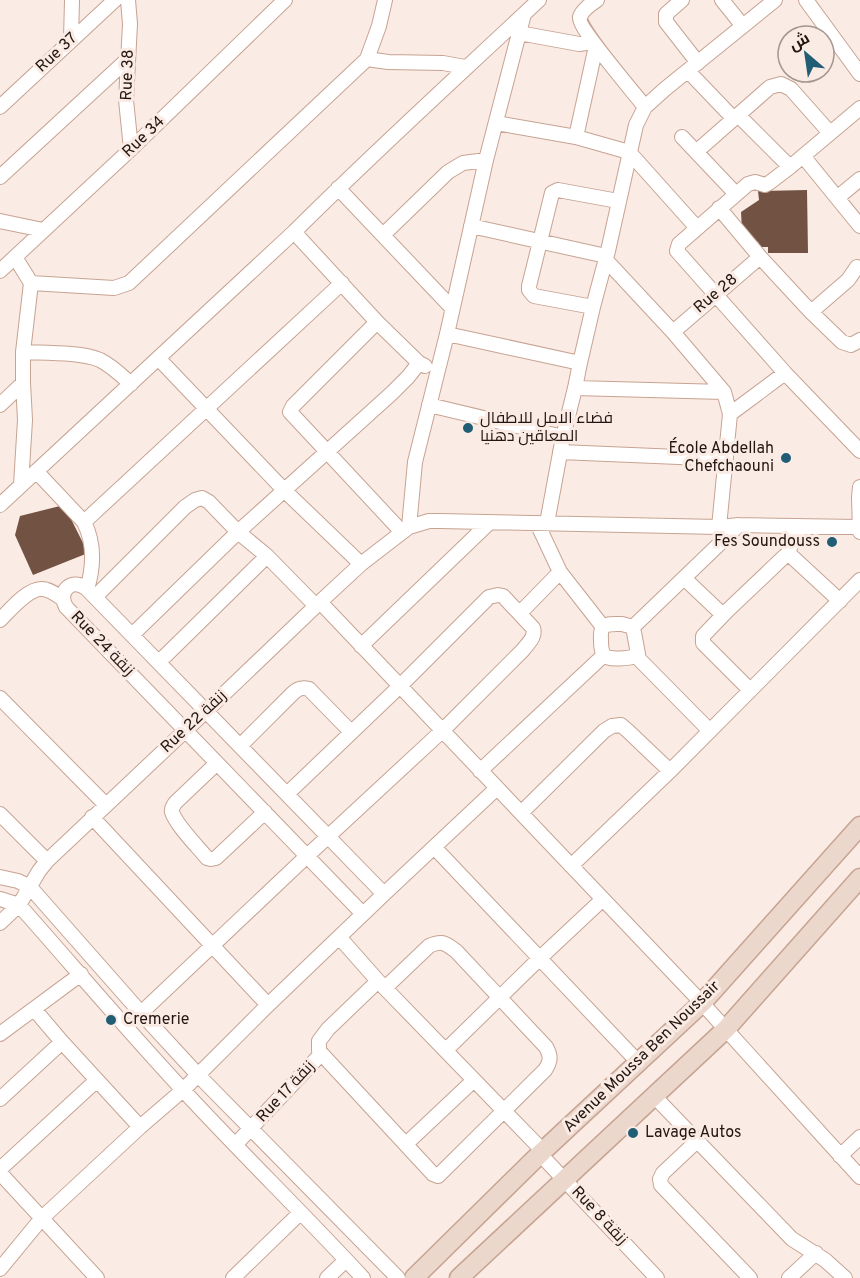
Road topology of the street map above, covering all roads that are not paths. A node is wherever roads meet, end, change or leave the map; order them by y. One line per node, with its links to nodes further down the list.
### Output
1 (72, 0): 15 (street)
2 (115, 0): 15 (street, Rue 37)
3 (128, 0): 17 (street, Rue 38)
4 (285, 0): 31 (street, Rue 34)
5 (385, 0): 18 (street)
6 (539, 0): 12 (street)
7 (597, 0): 16 (street)
8 (682, 0): 20 (street)
9 (722, 0): 13 (street)
10 (806, 0): 21 (street)
11 (770, 2): 13 (street)
12 (524, 14): 14 (street); 19 (street)
13 (742, 25): 20 (street)
14 (519, 33): 16 (street); 27 (street)
15 (71, 40): 22 (street, Rue 37)
16 (595, 44): 24 (street); 29 (street)
17 (128, 59): 31 (street, Rue 38); 37 (street)
18 (367, 59): 19 (street); 57 (street)
19 (465, 67): 39 (street)
20 (693, 67): 24 (street); 26 (street)
21 (860, 74)
22 (6, 94): 23 (street, Rue 37)
23 (0, 107)
24 (645, 107): 32 (street)
25 (860, 108): 28 (street)
26 (736, 117): 28 (street); 33 (street); 36 (street)
27 (496, 123): 29 (street); 35 (street)
28 (830, 133): 34 (street)
29 (576, 137): 32 (street)
30 (682, 137): 33 (street)
31 (131, 149): 48 (street, Rue 34)
32 (629, 152): 42 (street); 47 (street)
33 (696, 152): 40 (street)
34 (803, 156): 36 (street); 41 (street)
35 (486, 160): 45 (street); 50 (street)
36 (790, 168): 40 (street)
37 (0, 177)
38 (860, 179): 41 (street)
39 (338, 188): 49 (street); 50 (street)
40 (736, 194): 43 (street)
41 (837, 198): 46 (street)
42 (618, 201): 51 (street); 54 (street)
43 (720, 208): 47 (street); 53 (street)
44 (0, 221): 48 (street)
45 (471, 226): 51 (street); 61 (street)
46 (860, 226)
47 (697, 228): 59 (street)
48 (43, 230): 52 (street, Rue 34)
49 (294, 232): 58 (street); 68 (street)
50 (383, 235): 61 (street)
51 (540, 242): 54 (street); 60 (street)
52 (15, 257): 56 (street, Rue 34); 57 (street)
53 (760, 257): 59 (street, Rue 28); 62 (street)
54 (606, 258): 60 (street); 64 (street)
55 (859, 264): 62 (street)
56 (0, 271)
57 (31, 283): 67 (street)
58 (342, 283): 63 (street); 79 (street)
59 (715, 295): 64 (street, Rue 28); 72 (street)
60 (593, 307): 70 (street)
61 (452, 308): 65 (street)
62 (811, 312): 66 (street)
63 (377, 322): 69 (street); 83 (street)
64 (672, 332): 76 (street)
65 (447, 334): 70 (street); 71 (street)
66 (860, 340)
67 (23, 352): 73 (street); 74 (street)
68 (158, 358): 74 (street); 79 (street)
69 (418, 363): 71 (street); 83 (street)
70 (580, 363): 75 (street)
71 (437, 372): 78 (street)
72 (785, 373): 80 (street); 82 (street)
73 (23, 384): 77 (street); 87 (street)
74 (131, 384): 86 (street)
75 (575, 388): 76 (street); 81 (street)
76 (724, 392): 80 (street)
77 (1, 403)
78 (429, 405): 81 (street); 97 (street)
79 (207, 410): 89 (street); 91 (street)
80 (730, 414): 85 (street)
81 (563, 437): 84 (street)
82 (860, 451)
83 (327, 452): 89 (street); 97 (street)
84 (560, 452): 85 (street); 93 (street)
85 (726, 459): 96 (street)
86 (36, 471): 87 (street); 91 (street)
87 (21, 485): 90 (street)
88 (860, 487): 98 (street)
89 (285, 491): 99 (street); 102 (street)
90 (0, 505)
91 (84, 522): 106 (street)
92 (489, 523): 93 (street); 97 (street); 116 (street)
93 (542, 523): 96 (street); 103 (street)
94 (738, 525): 95 (street); 96 (street); 104 (street)
95 (798, 526): 98 (street); 100 (street)
96 (719, 527)
97 (405, 529): 102 (street, Rue 22 زنقة)
98 (860, 529)
99 (238, 532): 101 (street); 106 (street); 115 (street)
100 (788, 553): 108 (street); 111 (street)
101 (267, 556): 109 (street); 119 (street)
102 (361, 564): 109 (street, Rue 22 زنقة)
103 (560, 572): 110 (street); 113 (street)
104 (684, 578): 111 (street); 114 (street)
105 (860, 580): 108 (street)
106 (91, 593): 107 (street, Rue 24 زنقة); 115 (street, Rue 24 زنقة)
107 (63, 599): 112 (street); 124 (street, Rue 24 زنقة)
108 (840, 601): 121 (street)
109 (318, 604): 116 (street); 123 (street, Rue 22 زنقة)
110 (519, 613): 120 (street); 125 (street)
111 (723, 615): 121 (street)
112 (0, 620)
113 (603, 627): 114 (street); 117 (street)
114 (633, 627): 118 (street)
115 (132, 635): 119 (street, Rue 24 زنقة)
116 (361, 646): 120 (street)
117 (604, 655): 118 (street); 130 (street)
118 (636, 656): 126 (street)
119 (159, 662): 123 (street, Rue 24 زنقة)
120 (400, 686): 125 (street); 127 (street)
121 (750, 690): 126 (street)
122 (0, 698): 134 (street)
123 (206, 711): 124 (street, Rue 22 زنقة); 128 (street, Rue 24 زنقة)
124 (185, 730): 129 (street, Rue 24 زنقة); 134 (street, Rue 22 زنقة)
125 (442, 731): 130 (street); 140 (street)
126 (710, 731): 131 (street)
127 (351, 732): 128 (street); 133 (street)
128 (240, 746): 133 (street, Rue 24 زنقة)
129 (218, 763): 135 (street, Rue 24 زنقة); 135 (street)
130 (480, 771): 132 (street)
131 (670, 771): 136 (street); 144 (street)
132 (497, 788): 136 (street); 141 (street)
133 (286, 794): 140 (street, Rue 24 زنقة)
134 (106, 805): 138 (street, Rue 22 زنقة)
135 (265, 812): 142 (street, Rue 24 زنقة)
136 (520, 813): 144 (street)
137 (0, 814): 143 (street)
138 (92, 818): 143 (street, Rue 22 زنقة); 155 (street)
139 (860, 826): 160 (street, Avenue Moussa Ben Noussair)
140 (328, 836): 142 (street); 148 (street, Rue 24 زنقة)
141 (434, 847): 148 (street); 156 (street)
142 (307, 856): 152 (street, Rue 24 زنقة); 155 (street)
143 (47, 861): 147 (street, Rue 22 زنقة)
144 (571, 866): 150 (street)
145 (0, 877): 147 (street)
146 (860, 878): 164 (street)
147 (30, 887): 151 (street, Rue 22 زنقة); 163 (street)
148 (384, 894): 152 (street)
149 (0, 899): 151 (street)
150 (603, 899): 156 (street); 160 (street)
151 (19, 905): 153 (street, Rue 22 زنقة); 157 (street)
152 (363, 914): 154 (street)
153 (0, 923)
154 (339, 938): 158 (street, Rue 8 زنقة); 161 (street)
155 (212, 945): 161 (street); 163 (street)
156 (540, 958): 159 (street); 169 (street)
157 (81, 974): 162 (street); 173 (street)
158 (382, 985): 159 (street, Rue 17 زنقة); 167 (street, Rue 8 زنقة); 168 (street, Rue 17 زنقة)
159 (499, 998): 167 (street); 176 (street)
160 (702, 1003): 164 (street); 169 (street, Avenue Moussa Ben Noussair)
161 (268, 1005): 170 (street)
162 (33, 1009): 165 (street); 166 (street)
163 (141, 1013): 170 (street)
164 (726, 1029): 174 (street); 184 (street)
165 (0, 1034)
166 (62, 1042): 171 (street); 175 (street)
167 (446, 1050): 172 (street, Rue 8 زنقة)
168 (320, 1052): 178 (street, Rue 17 زنقة); 181 (street)
169 (638, 1062): 183 (street, Avenue Moussa Ben Noussair)
170 (198, 1075): 173 (street); 178 (street)
171 (97, 1080): 177 (street); 186 (street)
172 (474, 1080): 176 (street, Rue 8 زنقة); 181 (street)
173 (183, 1090): 177 (street); 182 (street)
174 (654, 1096): 180 (street); 187 (street)
175 (0, 1099)
176 (504, 1110): 181 (street); 183 (street, Rue 8 زنقة)
177 (140, 1126): 189 (street)
178 (251, 1129): 182 (street, Rue 17 زنقة); 197 (street)
179 (860, 1137): 184 (street)
180 (697, 1141): 190 (street); 201 (street)
181 (406, 1144)
182 (235, 1145): 188 (street)
183 (542, 1152): 187 (street, Rue 8 زنقة); 198 (street, Avenue Moussa Ben Noussair)
184 (840, 1156): 185 (street)
185 (858, 1170)
186 (0, 1171): 189 (street)
187 (565, 1180): 199 (street); 200 (street, Rue 8 زنقة)
188 (300, 1213): 191 (street); 194 (street)
189 (42, 1218): 192 (street); 193 (street)
190 (816, 1254): 202 (street); 203 (street)
191 (346, 1260): 195 (street); 196 (street)
192 (0, 1269)
193 (97, 1278)
194 (233, 1278)
195 (327, 1278)
196 (363, 1278)
197 (398, 1278)
198 (414, 1278)
199 (459, 1278)
200 (657, 1278)
201 (750, 1278)
202 (789, 1278)
203 (844, 1278)

